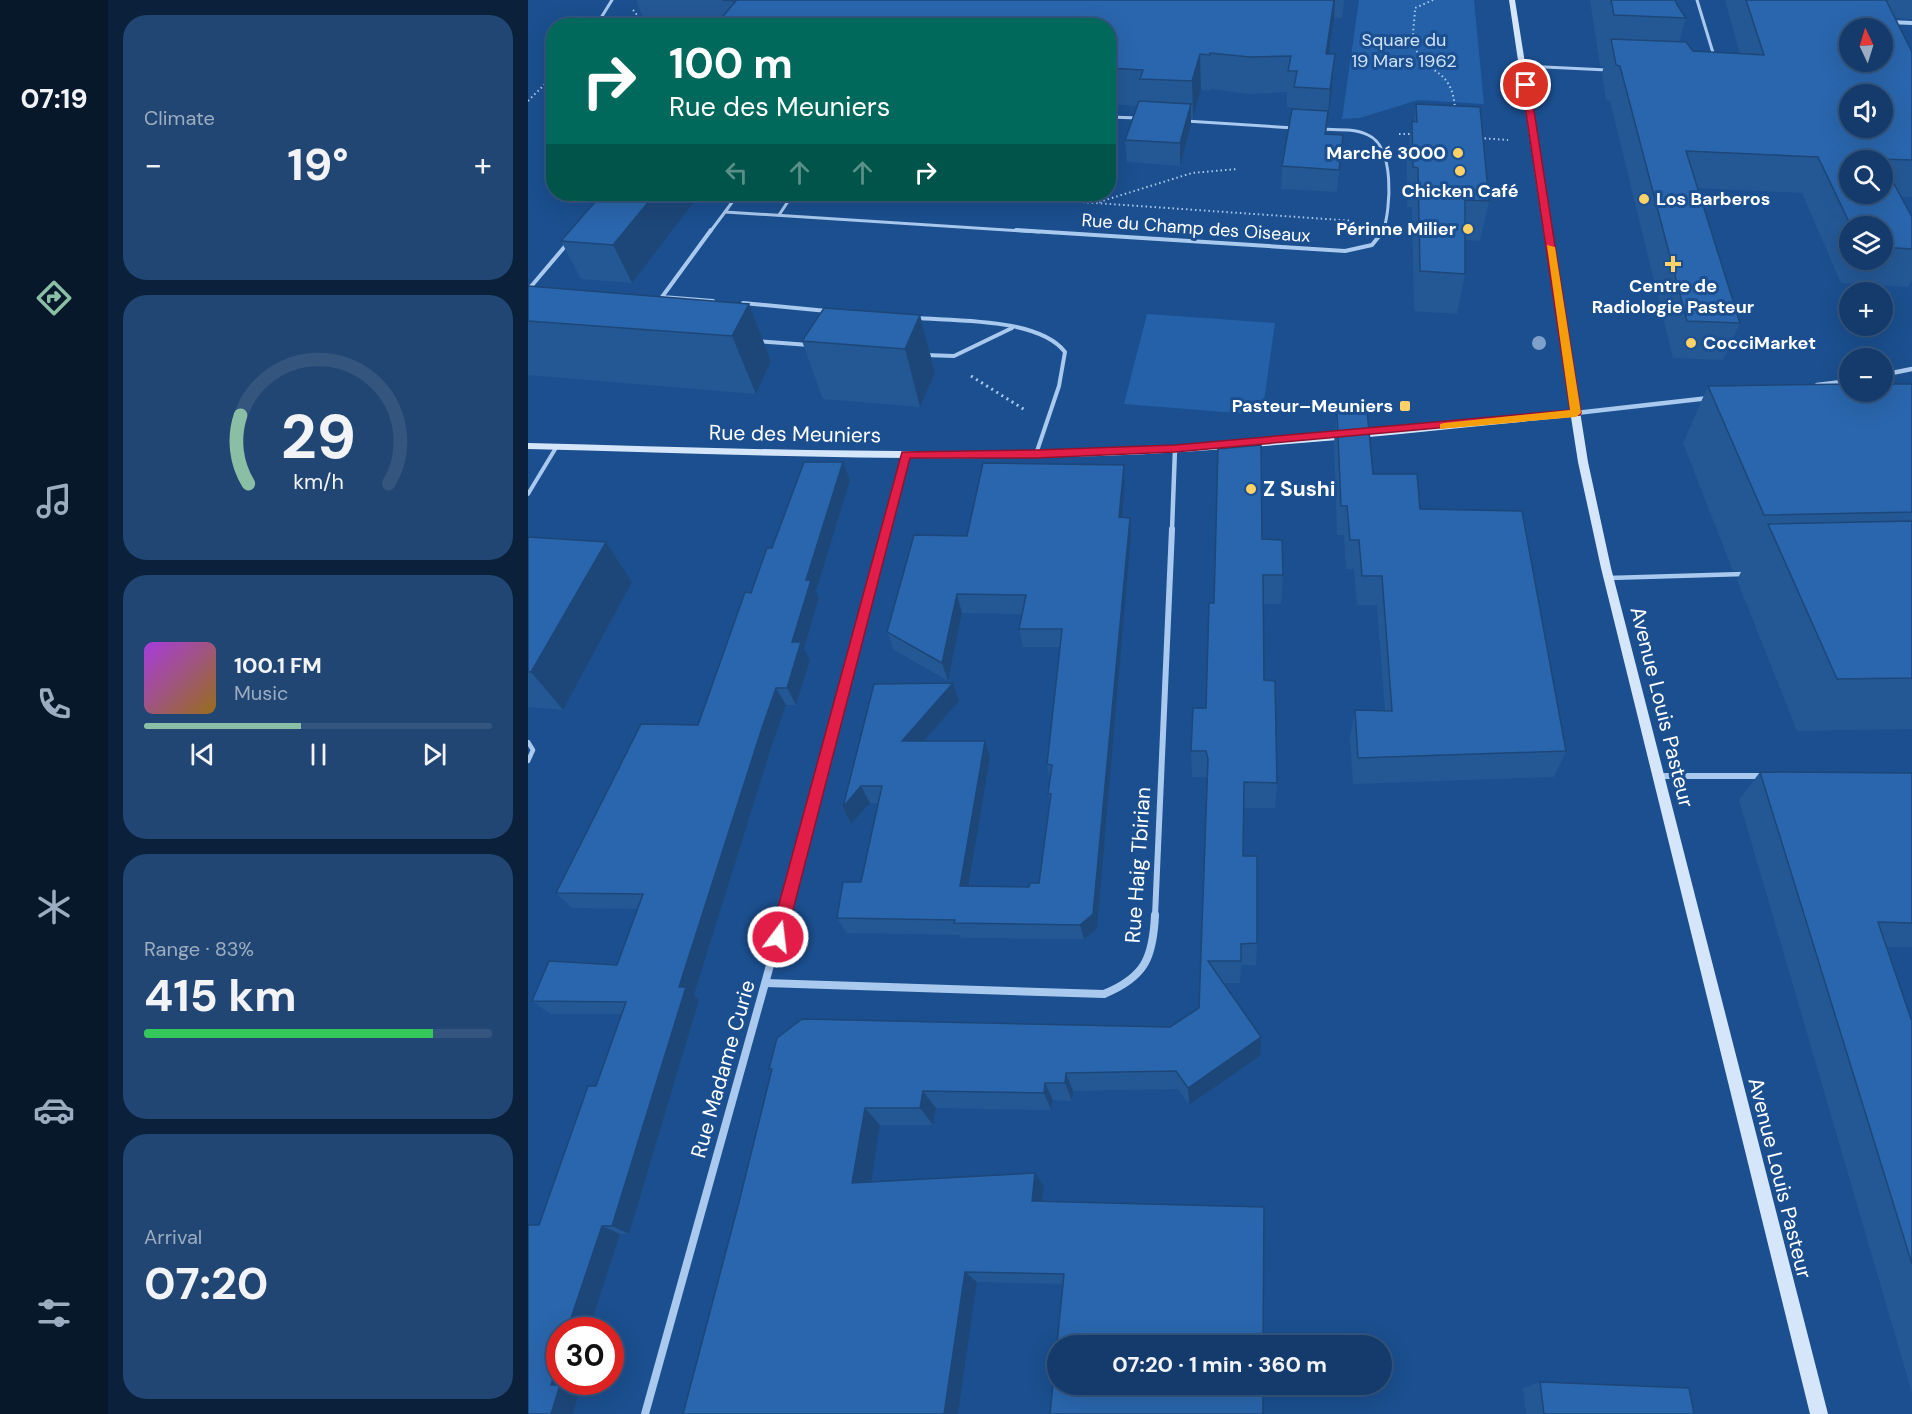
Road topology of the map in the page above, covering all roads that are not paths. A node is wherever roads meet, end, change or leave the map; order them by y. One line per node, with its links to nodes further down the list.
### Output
1 (612, 0): 4 (lane)
2 (1512, 0): 8 (street, Avenue Louis Pasteur)
3 (1697, 0): 7 (lane)
4 (601, 18)
5 (1893, 22): 6 (street)
6 (1912, 23)
7 (1711, 60)
8 (1523, 66): 9 (lane); 36 (street, Avenue Louis Pasteur)
9 (1617, 70)
10 (1116, 117): 11 (lane)
11 (1143, 119)
12 (1177, 121): 13 (lane)
13 (1302, 128)
14 (1314, 129): 18 (lane, Rue du Champ des Oiseaux)
15 (733, 201): 17 (lane)
16 (788, 201): 18 (lane)
17 (725, 212): 18 (lane, Rue du Champ des Oiseaux); 21 (lane)
18 (779, 215)
19 (573, 237): 20 (lane)
20 (528, 290)
21 (662, 297): 22 (lane); 24 (lane)
22 (722, 302)
23 (734, 303): 25 (lane)
24 (656, 305)
25 (829, 311)
26 (912, 318): 27 (lane)
27 (1011, 328): 30 (lane); 40 (lane)
28 (755, 341): 29 (lane)
29 (814, 346)
30 (919, 355)
31 (1912, 369): 32 (street)
32 (1893, 373)
33 (1839, 383): 34 (street)
34 (1816, 386)
35 (1714, 398): 36 (street, Rue des Meuniers)
36 (1576, 413): 39 (street, Rue des Meuniers); 44 (street, Avenue Louis Pasteur)
37 (528, 446): 38 (street, Rue des Meuniers)
38 (557, 446): 41 (street, Rue des Meuniers); 42 (lane)
39 (1175, 448): 40 (street, Rue des Meuniers); 49 (street, Rue Haig Tbirian)
40 (1036, 454): 41 (street, Rue des Meuniers)
41 (906, 455): 49 (street, Rue Madame Curie)
42 (528, 494)
43 (1745, 574): 44 (lane)
44 (1609, 578): 47 (street, Avenue Louis Pasteur)
45 (528, 742): 46 (lane)
46 (528, 761)
47 (1656, 776): 48 (street); 51 (street, Avenue Louis Pasteur)
48 (1773, 776)
49 (766, 983): 50 (street, Rue Madame Curie)
50 (645, 1414)
51 (1818, 1414)

